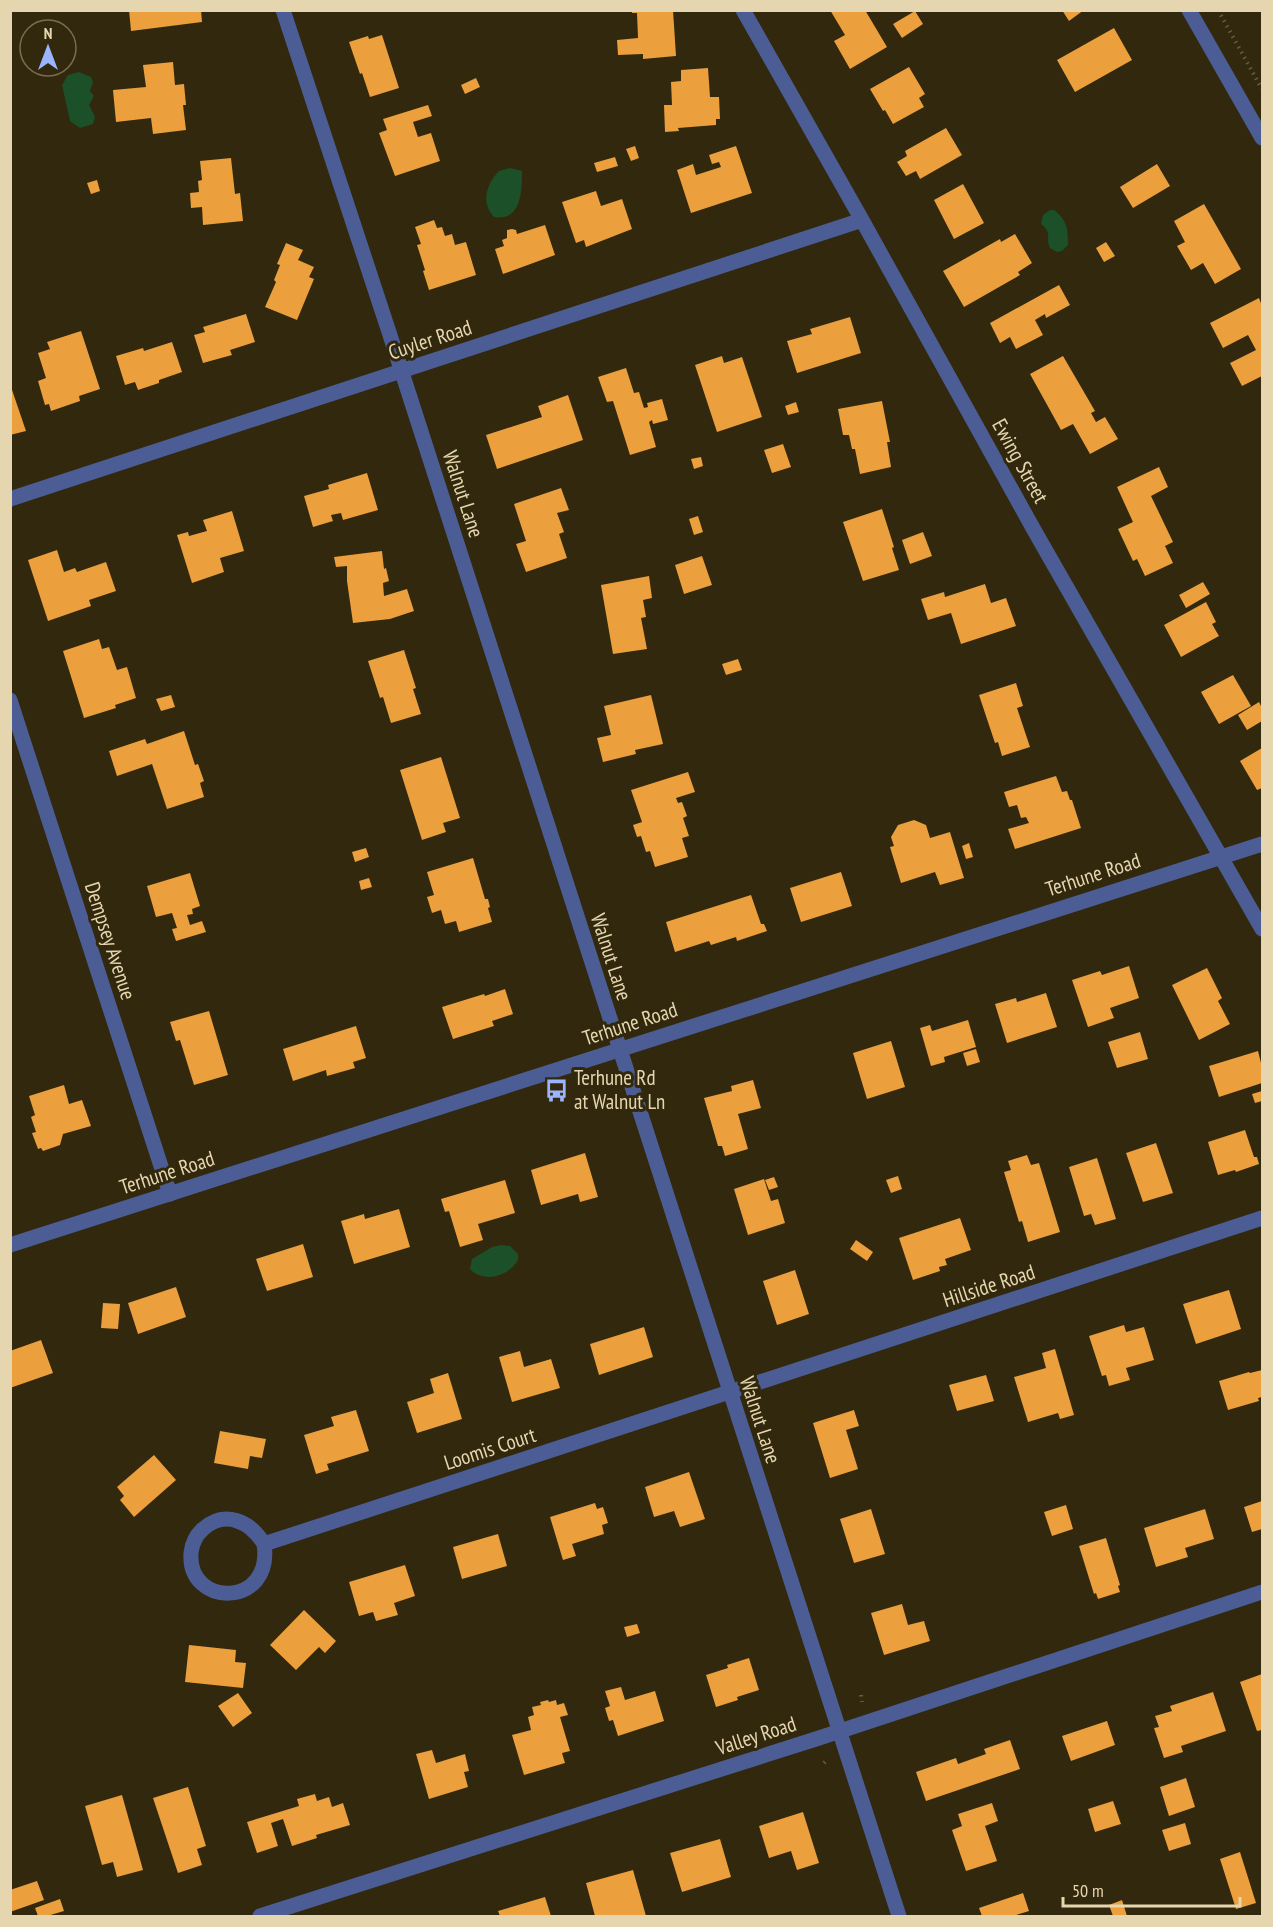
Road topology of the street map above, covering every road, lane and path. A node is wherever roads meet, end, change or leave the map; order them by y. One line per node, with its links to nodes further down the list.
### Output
1 (283, 10): 8 (street, Walnut Lane)
2 (744, 10): 7 (street, Ewing Street)
3 (1189, 10): 6 (street)
4 (1218, 10): 5 (path)
5 (1263, 88)
6 (1263, 138)
7 (862, 220): 8 (street, Cuyler Road); 12 (street, Ewing Street)
8 (401, 372): 9 (street, Cuyler Road); 14 (street, Walnut Lane)
9 (10, 499)
10 (10, 700): 15 (street, Dempsey Avenue)
11 (1263, 844): 12 (street, Terhune Road)
12 (1221, 857): 13 (street, Ewing Street); 14 (street, Terhune Road)
13 (1263, 929)
14 (619, 1050): 15 (street, Terhune Road); 18 (street, Walnut Lane)
15 (170, 1194): 17 (street, Terhune Road)
16 (1263, 1218): 18 (street, Hillside Road)
17 (10, 1245)
18 (729, 1394): 19 (street, Loomis Court); 23 (street, Walnut Lane)
19 (264, 1544): 19 (street)
20 (1263, 1592): 23 (street, Valley Road)
21 (861, 1695): 22 (path)
22 (862, 1702)
23 (839, 1731): 24 (street, Valley Road); 25 (street, Walnut Lane)
24 (260, 1917)
25 (899, 1917)

